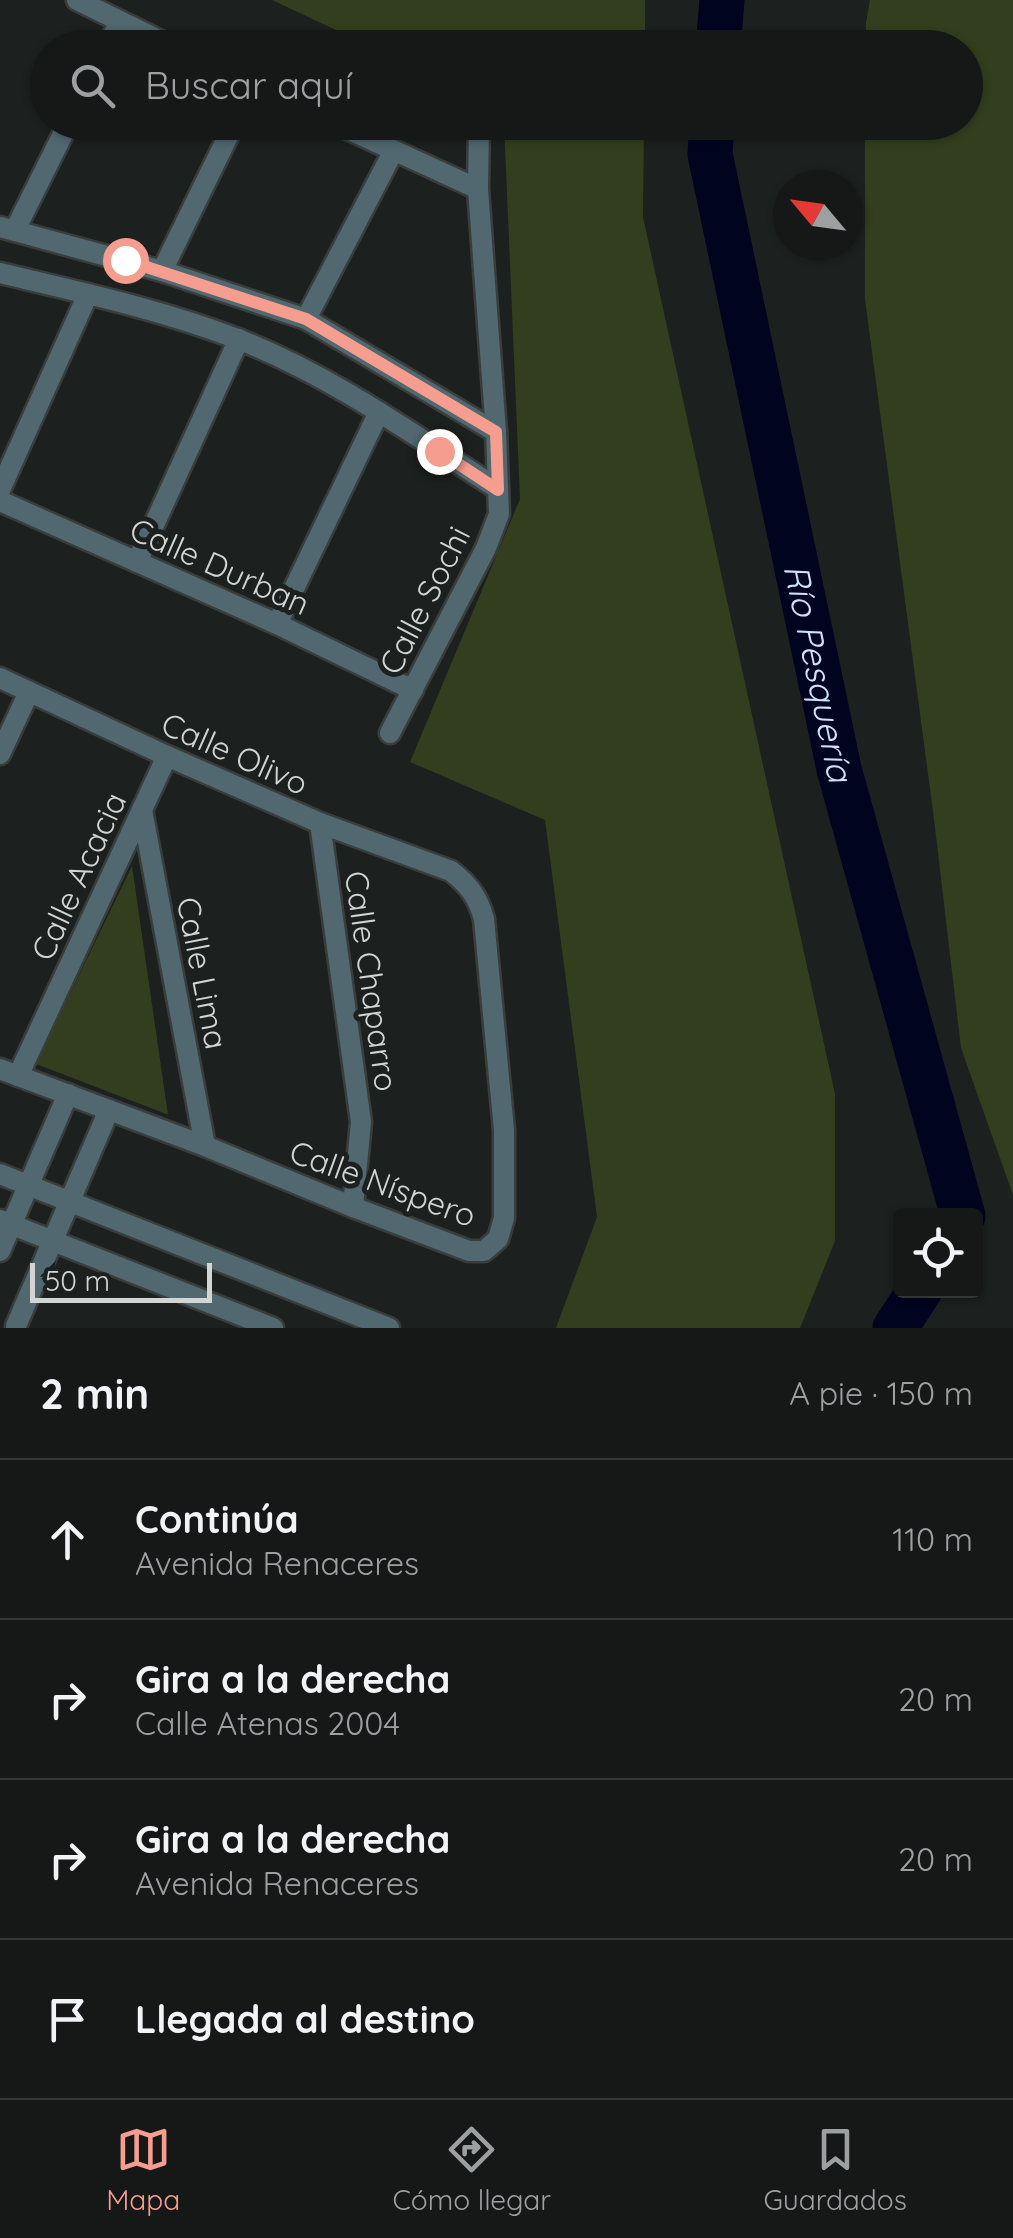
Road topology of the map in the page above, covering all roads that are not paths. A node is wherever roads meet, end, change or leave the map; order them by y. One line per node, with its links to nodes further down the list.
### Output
1 (76, 0): 2 (street)
2 (120, 22): 3 (street); 4 (street)
3 (116, 30)
4 (137, 30)
5 (59, 140): 11 (street)
6 (226, 140): 12 (street)
7 (369, 140): 9 (street)
8 (478, 140): 10 (street, Calle Sochi)
9 (394, 152): 10 (street); 15 (street)
10 (478, 189): 18 (street, Calle Sochi)
11 (8, 228): 12 (street)
12 (162, 270): 15 (street)
13 (0, 274): 14 (street)
14 (88, 294): 16 (street); 19 (street)
15 (306, 319): 18 (street)
16 (239, 339): 17 (street); 22 (street)
17 (380, 412): 20 (street); 23 (street)
18 (496, 432): 20 (street, Calle Sochi)
19 (0, 490)
20 (498, 490): 25 (street, Calle Sochi)
21 (0, 501): 22 (street, Calle Durban)
22 (137, 562): 23 (street, Calle Durban)
23 (277, 624): 25 (street, Calle Durban)
24 (0, 678): 26 (street, Calle Olivo)
25 (413, 690): 27 (street, Calle Sochi)
26 (29, 692): 28 (street); 29 (street, Calle Olivo)
27 (390, 733)
28 (0, 754)
29 (167, 756): 30 (street, Calle Acacia); 31 (street, Calle Olivo)
30 (142, 810): 33 (street, Calle Acacia); 36 (street, Calle Lima)
31 (320, 823): 32 (street, Calle Olivo); 40 (street, Calle Chaparro)
32 (451, 872): 40 (street, Calle Níspero)
33 (9, 1072): 34 (street, Calle Níspero)
34 (68, 1094): 35 (street, Calle Níspero); 38 (street)
35 (109, 1110): 36 (street, Calle Níspero); 39 (street)
36 (205, 1146): 40 (street, Calle Níspero)
37 (0, 1174): 38 (street)
38 (29, 1186): 39 (street); 41 (street)
39 (70, 1202): 42 (street); 46 (street)
40 (352, 1207)
41 (6, 1222): 42 (street); 43 (street)
42 (53, 1241): 44 (street); 45 (street)
43 (0, 1251)
44 (12, 1324)
45 (272, 1328)
46 (390, 1328)

